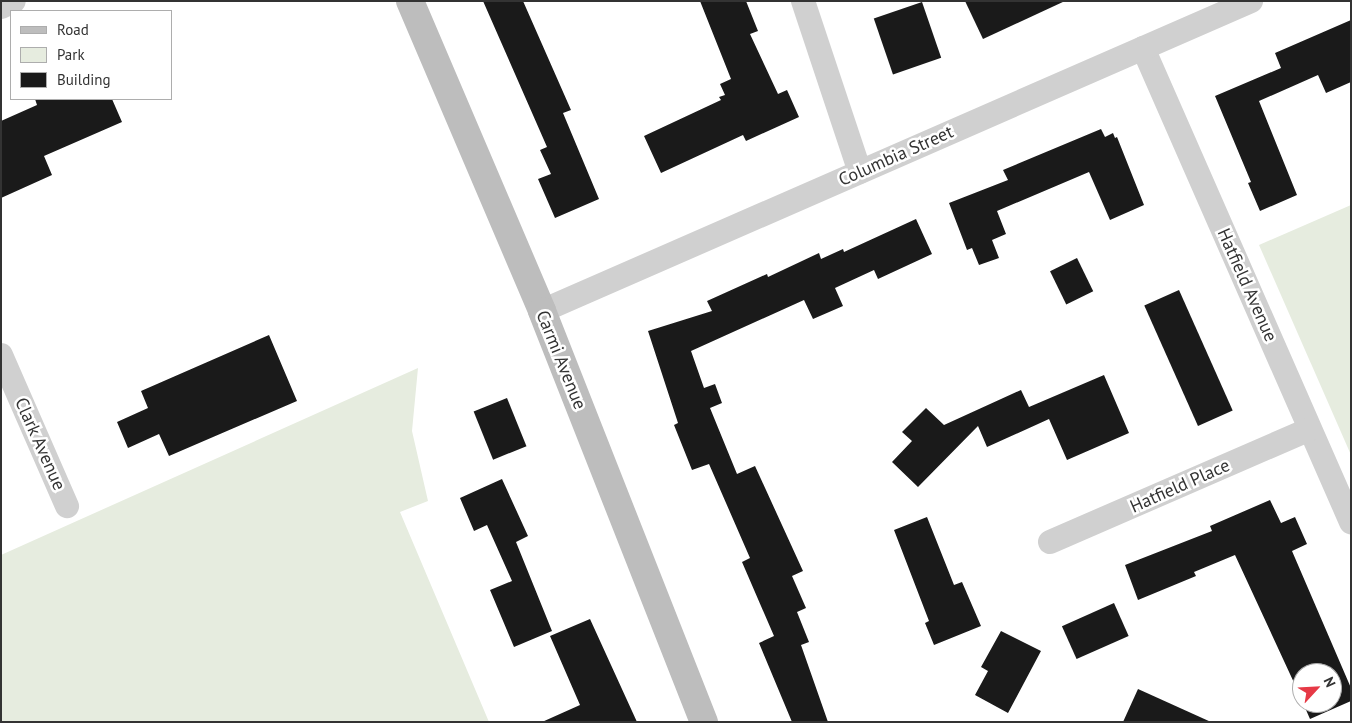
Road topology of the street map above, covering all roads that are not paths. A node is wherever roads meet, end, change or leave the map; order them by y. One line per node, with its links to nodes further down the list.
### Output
1 (14, 1): 5 (street)
2 (410, 1): 8 (street, Carmi Avenue)
3 (803, 1): 7 (street)
4 (1250, 1): 6 (street, Columbia Street)
5 (1, 7)
6 (1143, 48): 7 (street, Columbia Street); 10 (street, Hatfield Avenue)
7 (860, 172): 8 (street, Columbia Street)
8 (542, 311): 14 (street, Carmi Avenue)
9 (1, 355): 11 (street, Clark Avenue)
10 (1310, 429): 12 (street, Hatfield Avenue); 13 (street, Hatfield Place)
11 (67, 506)
12 (1351, 522)
13 (1050, 542)
14 (704, 722)

